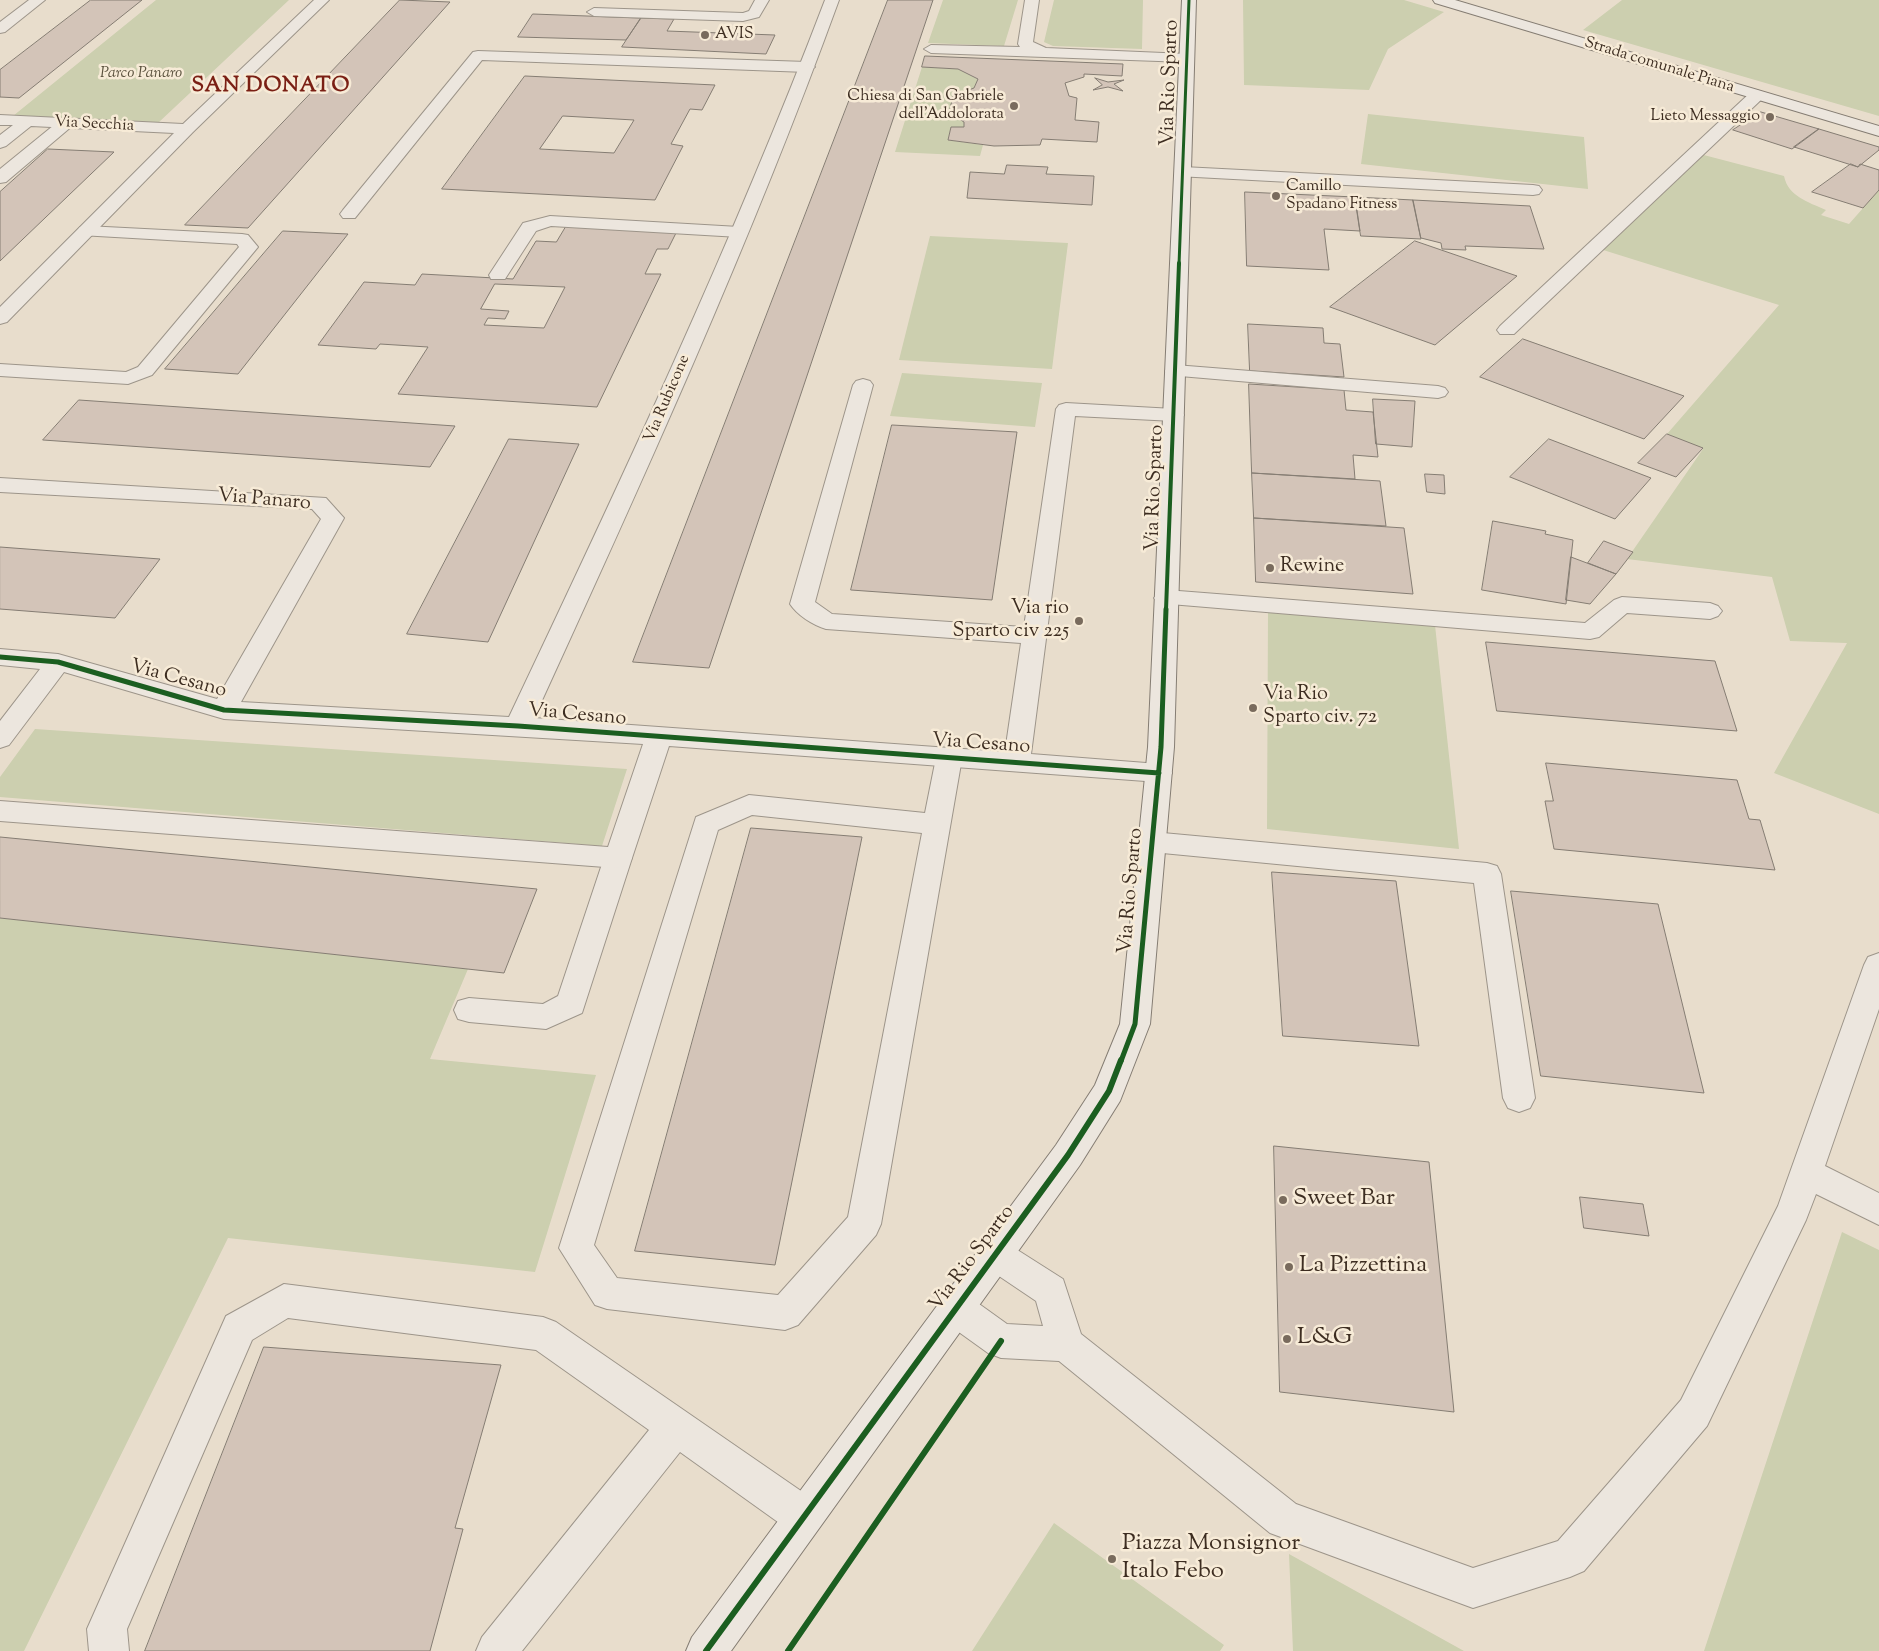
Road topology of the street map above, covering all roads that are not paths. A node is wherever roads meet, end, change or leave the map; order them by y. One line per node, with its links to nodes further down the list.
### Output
1 (38, 0): 9 (street)
2 (322, 0): 18 (street)
3 (762, 0): 8 (street)
4 (832, 0): 13 (street, Via Rubicone)
5 (1032, 0): 11 (street)
6 (1189, 0): 12 (street, Via Rio Sparto)
7 (1440, 0): 14 (street, Strada comunale Piana)
8 (594, 12)
9 (0, 29)
10 (931, 48): 11 (street)
11 (1044, 52): 12 (street)
12 (1187, 58): 21 (street, Via Rio Sparto)
13 (807, 67): 25 (street); 26 (street, Via Rubicone)
14 (1757, 95): 19 (street, Strada comunale Piana); 30 (street)
15 (0, 120): 16 (street, Via Secchia)
16 (27, 122): 17 (street, Via Secchia); 20 (street)
17 (65, 124): 18 (street, Via Secchia); 22 (street)
18 (187, 129): 27 (street)
19 (1879, 131)
20 (0, 143)
21 (1183, 172): 23 (street); 32 (street, Via Rio Sparto)
22 (0, 178)
23 (1534, 190)
24 (661, 210): 26 (street)
25 (349, 214)
26 (742, 224): 28 (street); 43 (street, Via Rubicone)
27 (86, 231): 29 (street); 31 (street)
28 (498, 275)
29 (0, 318)
30 (1507, 330)
31 (0, 370)
32 (1175, 371): 34 (street); 35 (street, Via Rio Sparto)
33 (863, 385): 39 (street)
34 (1438, 392)
35 (1174, 415): 37 (street, Via Rio Sparto); 39 (street, Via Cesano)
36 (0, 485): 42 (street, Via Panaro)
37 (1166, 598): 38 (street); 48 (street, Via Rio Sparto)
38 (1710, 611)
39 (1034, 636): 47 (street, Via Cesano)
40 (0, 657): 41 (street, Via Cesano)
41 (58, 662): 42 (street, Via Cesano); 45 (street)
42 (224, 710): 43 (street, Via Cesano)
43 (518, 726): 44 (street, Via Cesano)
44 (659, 737): 46 (street, Via Cesano); 52 (street)
45 (0, 739)
46 (949, 758): 47 (street, Via Cesano); 50 (street)
47 (1017, 763): 48 (street, Via Cesano)
48 (1159, 773): 51 (street, Via Rio Sparto)
49 (0, 811): 52 (street)
50 (936, 824): 50 (street)
51 (1152, 842): 55 (street); 58 (street, Via Rio Sparto)
52 (618, 858): 54 (street)
53 (1879, 965): 56 (street)
54 (469, 1010)
55 (1519, 1098)
56 (1806, 1173): 57 (street); 60 (street)
57 (1879, 1210)
58 (996, 1255): 59 (street, Via Rio Sparto); 60 (street)
59 (955, 1308): 60 (street); 62 (street, Via Rio Sparto)
60 (1066, 1344)
61 (676, 1427): 62 (street); 63 (street); 64 (street)
62 (804, 1516): 65 (street, Via Rio Sparto)
63 (109, 1651)
64 (496, 1651)
65 (706, 1651)

